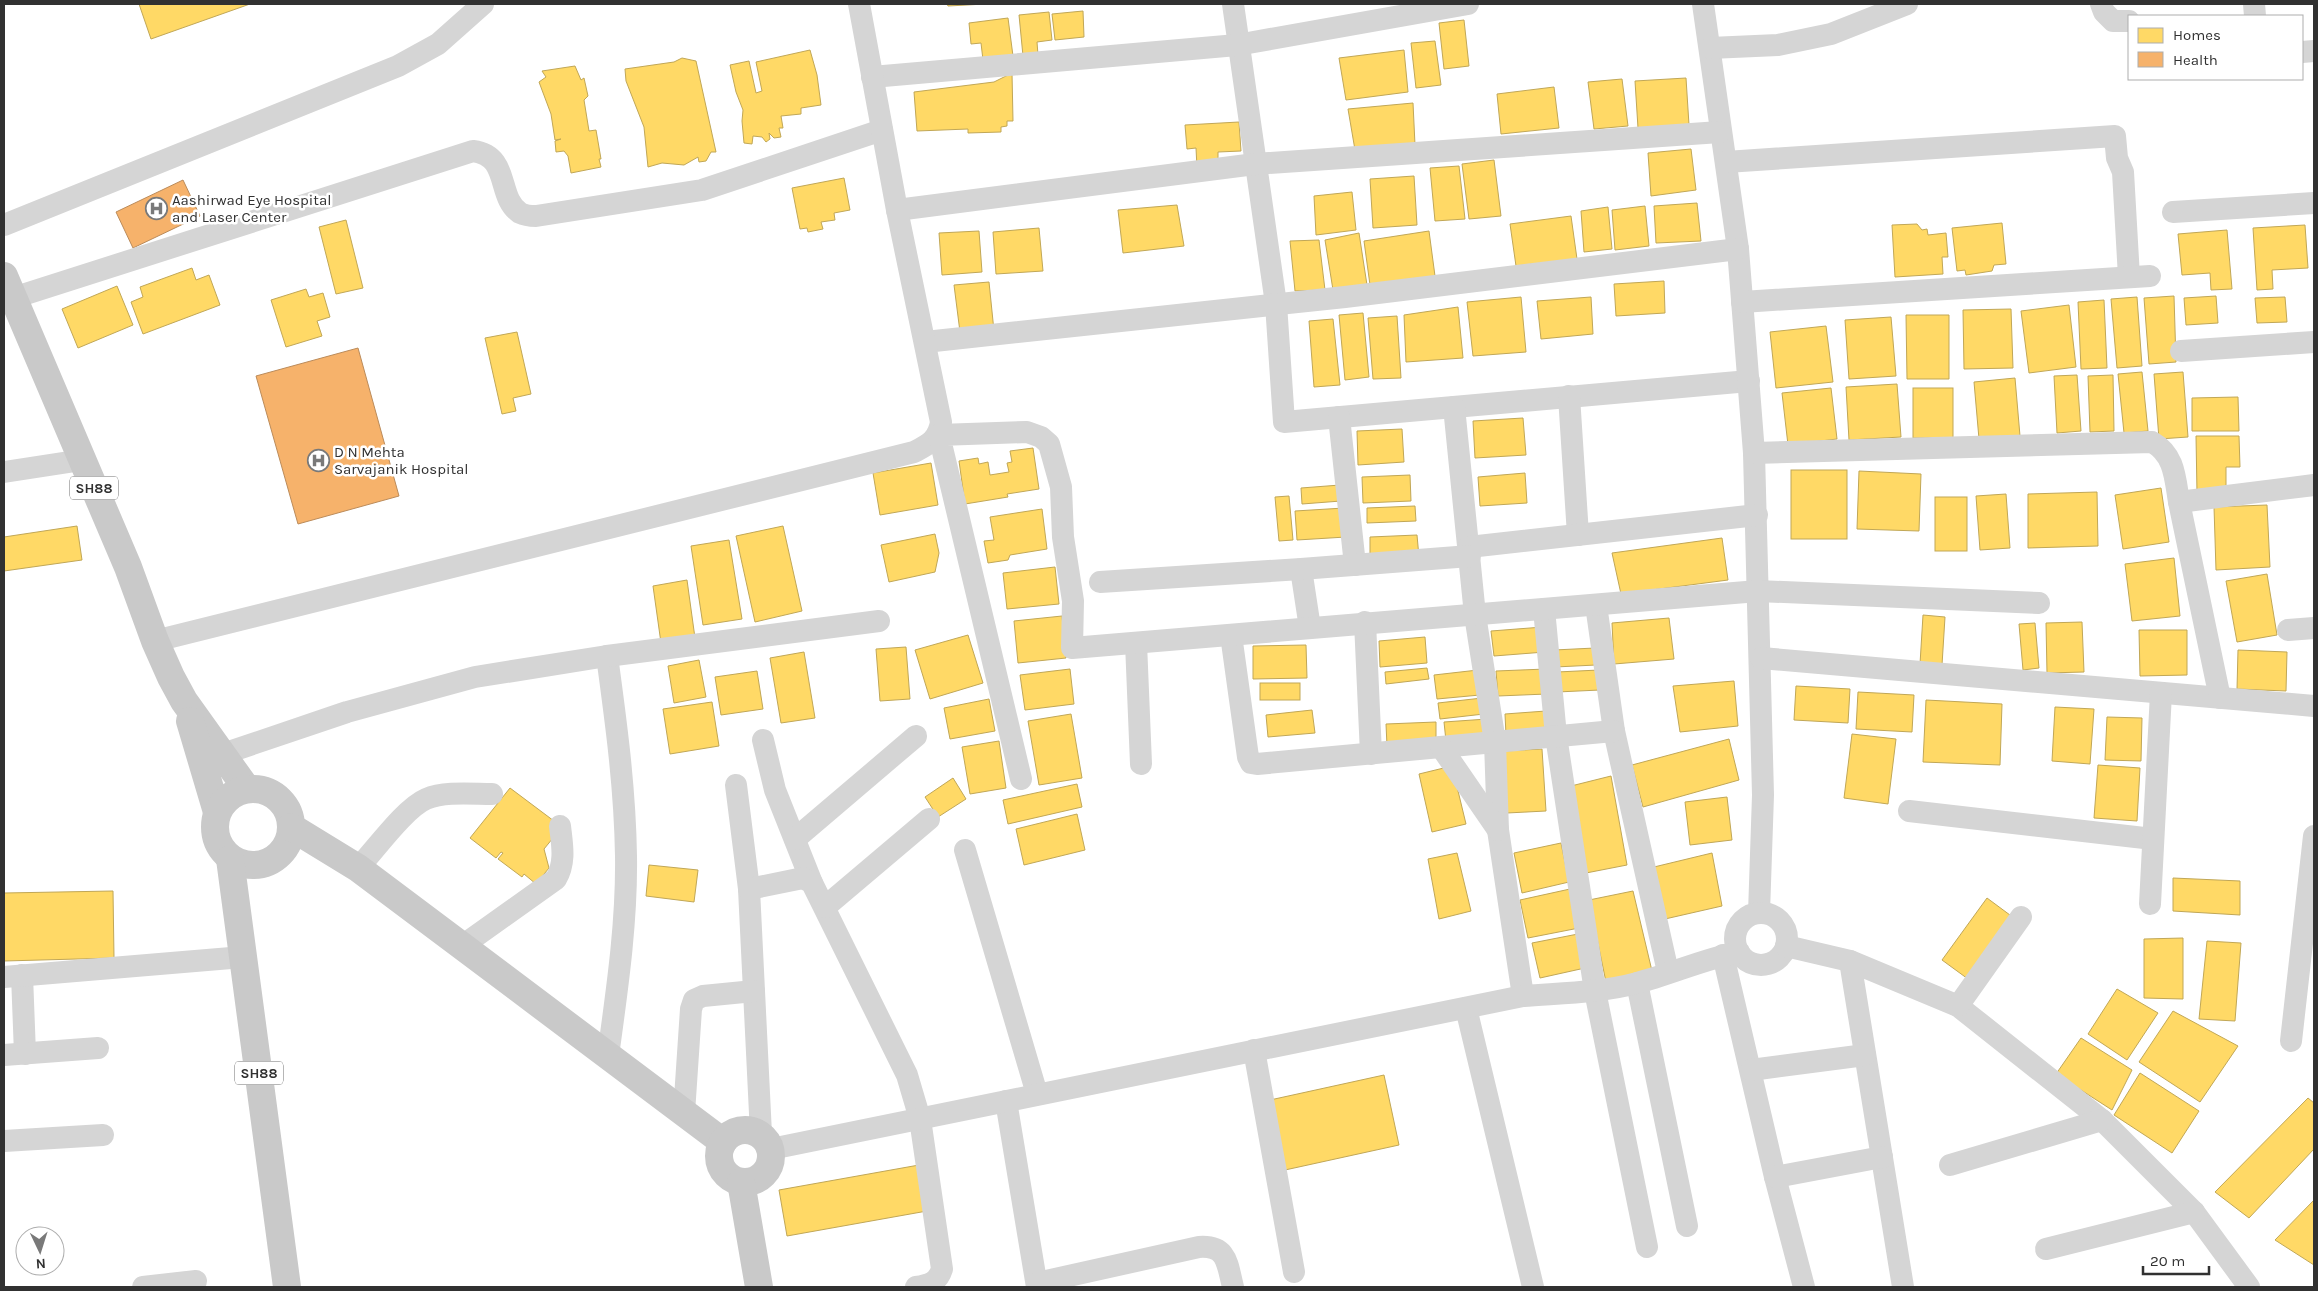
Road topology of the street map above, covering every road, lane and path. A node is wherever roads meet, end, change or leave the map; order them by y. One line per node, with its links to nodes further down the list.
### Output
1 (482, 4): 19 (street)
2 (859, 4): 11 (street)
3 (1233, 4): 9 (street)
4 (1468, 4): 9 (street)
5 (1703, 4): 10 (street)
6 (1907, 4): 10 (street)
7 (2101, 4): 8 (street)
8 (2128, 21)
9 (1237, 45): 11 (street); 15 (street)
10 (1710, 48): 13 (street)
11 (872, 77): 12 (street)
12 (882, 130): 17 (street); 21 (street)
13 (1720, 132): 14 (street); 15 (street)
14 (1726, 162): 20 (street); 22 (street)
15 (1255, 164): 17 (street); 23 (street)
16 (2314, 203): 18 (street)
17 (897, 210): 24 (street)
18 (2173, 212)
19 (4, 225)
20 (1738, 249): 22 (street); 23 (street)
21 (8, 287): 33 (main road, SH88)
22 (1742, 302): 27 (street)
23 (1276, 304): 24 (street); 30 (street)
24 (925, 342): 31 (street)
25 (2314, 342): 26 (street)
26 (2181, 351)
27 (1749, 381): 28 (street); 32 (street)
28 (1569, 396): 29 (street); 38 (street)
29 (1454, 406): 30 (street); 39 (street)
30 (1339, 417): 40 (street)
31 (939, 435): 54 (street); 55 (street); 71 (street)
32 (1754, 453): 36 (street); 37 (street)
33 (82, 460): 34 (street); 54 (main road, SH88)
34 (4, 472)
35 (2314, 485): 36 (street)
36 (2180, 502): 59 (street)
37 (1757, 515): 38 (street); 43 (street)
38 (1578, 535): 39 (street)
39 (1469, 551): 40 (street); 47 (street)
40 (1355, 565): 41 (street)
41 (1301, 569): 42 (street); 50 (street)
42 (1100, 582)
43 (1758, 591): 44 (street); 45 (street); 57 (street)
44 (2039, 603)
45 (1596, 605): 46 (street); 62 (street)
46 (1544, 609): 47 (street); 64 (street)
47 (1475, 615): 49 (street); 66 (street)
48 (879, 621): 56 (street)
49 (1365, 622): 50 (street); 69 (street)
50 (1310, 628): 53 (street)
51 (2314, 628): 52 (street)
52 (2288, 630)
53 (1231, 635): 55 (street); 69 (street)
54 (155, 641): 60 (main road, SH88)
55 (1136, 643): 70 (street)
56 (607, 656): 68 (street); 111 (street)
57 (1761, 658): 58 (street); 91 (street)
58 (2161, 693): 59 (street); 83 (street)
59 (2220, 698): 61 (street)
60 (184, 700): 68 (main road, SH88); 76 (main road, SH88)
61 (2314, 706)
62 (1614, 731): 64 (street); 98 (street)
63 (916, 736): 82 (street)
64 (1556, 736): 66 (street); 102 (street)
65 (763, 740): 82 (street)
66 (1495, 742): 67 (street); 80 (street)
67 (1440, 747): 69 (street); 80 (street)
68 (223, 754): 73 (main road, SH88)
69 (1371, 754)
70 (1141, 764)
71 (1021, 779)
72 (736, 785): 88 (street)
73 (247, 789): 76 (main road); 79 (main road)
74 (492, 794): 86 (street)
75 (1909, 811): 83 (street)
76 (217, 812): 85 (main road)
77 (929, 819): 90 (street)
78 (560, 826): 93 (street)
79 (291, 827): 85 (main road); 86 (main road)
80 (1498, 830): 103 (street)
81 (2314, 836): 106 (street)
82 (795, 839): 87 (street)
83 (2153, 839): 89 (street)
84 (965, 850): 113 (street)
85 (230, 859): 96 (main road, SH88)
86 (358, 868): 93 (main road)
87 (812, 882): 88 (street); 90 (street)
88 (748, 889): 101 (street)
89 (2150, 904)
90 (825, 907): 116 (street)
91 (1759, 913): 94 (street); 95 (street)
92 (2021, 917): 104 (street)
93 (462, 946): 111 (main road)
94 (1786, 946): 95 (street); 97 (street)
95 (1731, 954): 98 (street); 112 (street)
96 (243, 957): 99 (street); 134 (main road, SH88)
97 (1850, 961): 104 (street); 110 (street)
98 (1668, 972): 100 (street)
99 (13, 976): 109 (street)
100 (1637, 983): 102 (street); 127 (street)
101 (754, 991): 115 (street); 121 (street)
102 (1595, 991): 103 (street); 128 (street)
103 (1522, 996): 105 (street)
104 (1958, 1006): 117 (street)
105 (1466, 1008): 108 (street); 138 (street)
106 (2292, 1041)
107 (98, 1048): 109 (street)
108 (1254, 1050): 113 (street); 130 (street)
109 (14, 1054)
110 (1865, 1055): 112 (street); 122 (street)
111 (608, 1056): 115 (main road)
112 (1751, 1070): 124 (street)
113 (1037, 1094): 114 (street)
114 (1006, 1101): 116 (street); 132 (street)
115 (684, 1113): 120 (main road)
116 (920, 1118): 121 (street); 136 (street)
117 (2102, 1120): 123 (street); 126 (street)
118 (104, 1135): 119 (street)
119 (4, 1141)
120 (723, 1142): 121 (main road); 125 (main road)
121 (766, 1142): 125 (main road)
122 (1882, 1157): 124 (street); 140 (street)
123 (1950, 1165)
124 (1775, 1177): 139 (street)
125 (741, 1182): 135 (main road)
126 (2194, 1212): 129 (street); 141 (street)
127 (1687, 1226)
128 (1647, 1247)
129 (2046, 1250)
130 (1294, 1272)
131 (196, 1281): 133 (street)
132 (1037, 1285): 137 (street)
133 (143, 1287)
134 (287, 1287)
135 (758, 1287)
136 (916, 1287)
137 (1233, 1287)
138 (1533, 1287)
139 (1804, 1287)
140 (1903, 1287)
141 (2249, 1287)

